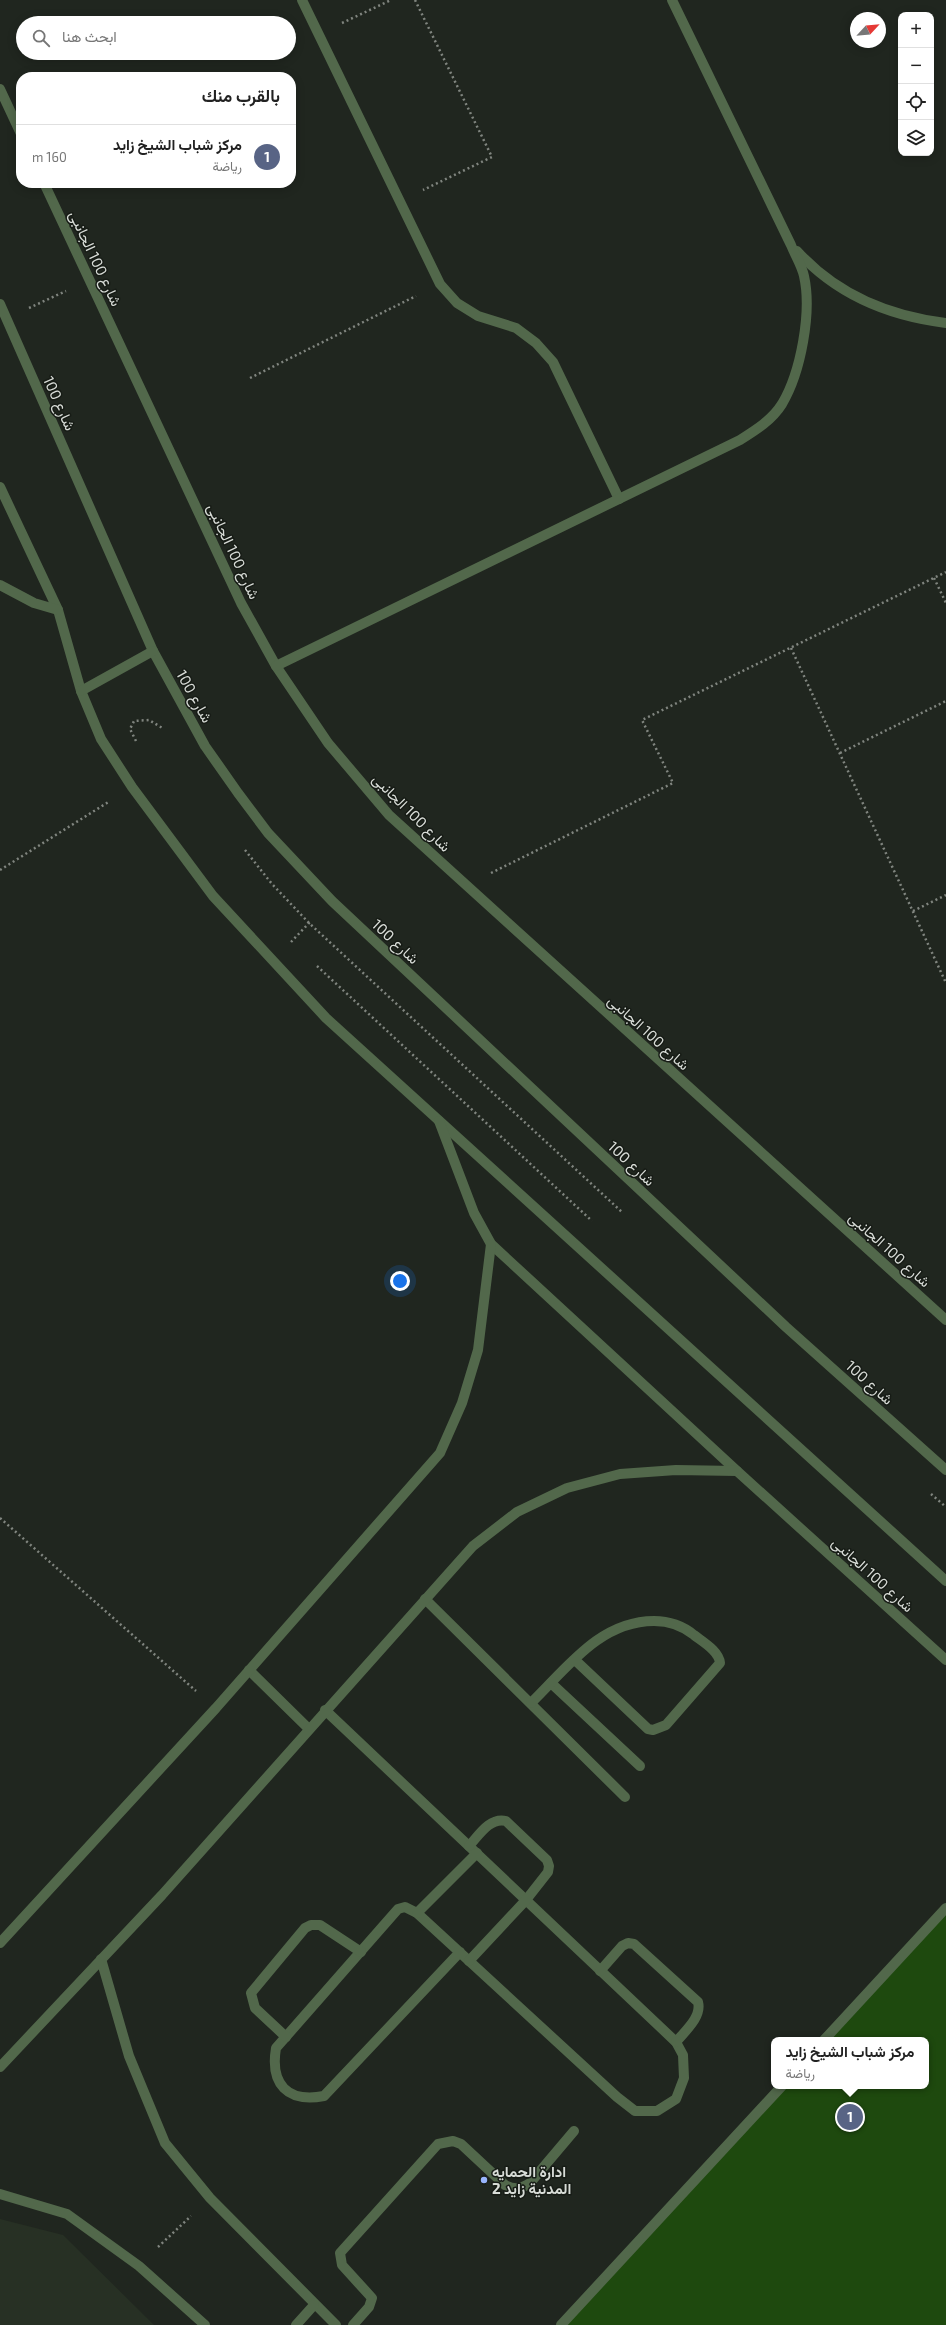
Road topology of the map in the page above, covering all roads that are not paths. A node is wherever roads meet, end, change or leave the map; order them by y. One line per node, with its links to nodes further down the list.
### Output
1 (302, 0): 10 (street)
2 (672, 0): 6 (street)
3 (0, 89): 4 (street)
4 (16, 123)
5 (46, 188): 14 (street, شارع 100 الجانبى)
6 (791, 245): 8 (street); 10 (street)
7 (0, 304): 13 (street, شارع 100)
8 (946, 323)
9 (0, 487): 12 (street)
10 (619, 499): 14 (street)
11 (0, 585): 12 (street)
12 (58, 610): 15 (street)
13 (153, 651): 15 (street); 19 (street, شارع 100)
14 (276, 666): 18 (street, شارع 100 الجانبى)
15 (81, 691): 16 (street)
16 (438, 1119): 17 (street, شارع 100 الجانبى); 21 (street)
17 (491, 1244): 20 (street, شارع 100 الجانبى); 25 (street)
18 (946, 1320)
19 (946, 1470)
20 (737, 1472): 22 (street); 24 (street, شارع 100 الجانبى)
21 (946, 1581)
22 (425, 1599): 27 (street); 28 (street)
23 (575, 1660): 23 (street); 26 (street)
24 (946, 1660)
25 (249, 1670): 29 (street); 37 (street)
26 (551, 1683): 27 (street); 30 (street)
27 (531, 1703): 31 (street)
28 (326, 1710): 29 (street); 32 (street)
29 (309, 1728): 40 (street)
30 (640, 1766)
31 (625, 1796)
32 (469, 1846): 33 (street); 34 (street)
33 (477, 1854): 34 (street); 36 (street)
34 (526, 1900): 41 (street); 42 (street)
35 (946, 1908): 44 (street)
36 (417, 1913): 38 (street); 39 (street)
37 (0, 1943)
38 (361, 1952): 43 (street); 43 (street)
39 (460, 1952): 41 (street); 43 (street)
40 (101, 1959): 46 (street); 50 (street)
41 (469, 1961): 45 (street)
42 (600, 1971): 45 (street); 45 (street)
43 (286, 2037)
44 (827, 2037)
45 (676, 2042)
46 (0, 2067)
47 (779, 2089): 55 (street)
48 (574, 2131): 54 (street)
49 (0, 2194): 51 (street)
50 (314, 2305): 52 (street); 53 (street)
51 (205, 2325)
52 (296, 2325)
53 (336, 2325)
54 (353, 2325)
55 (561, 2325)

